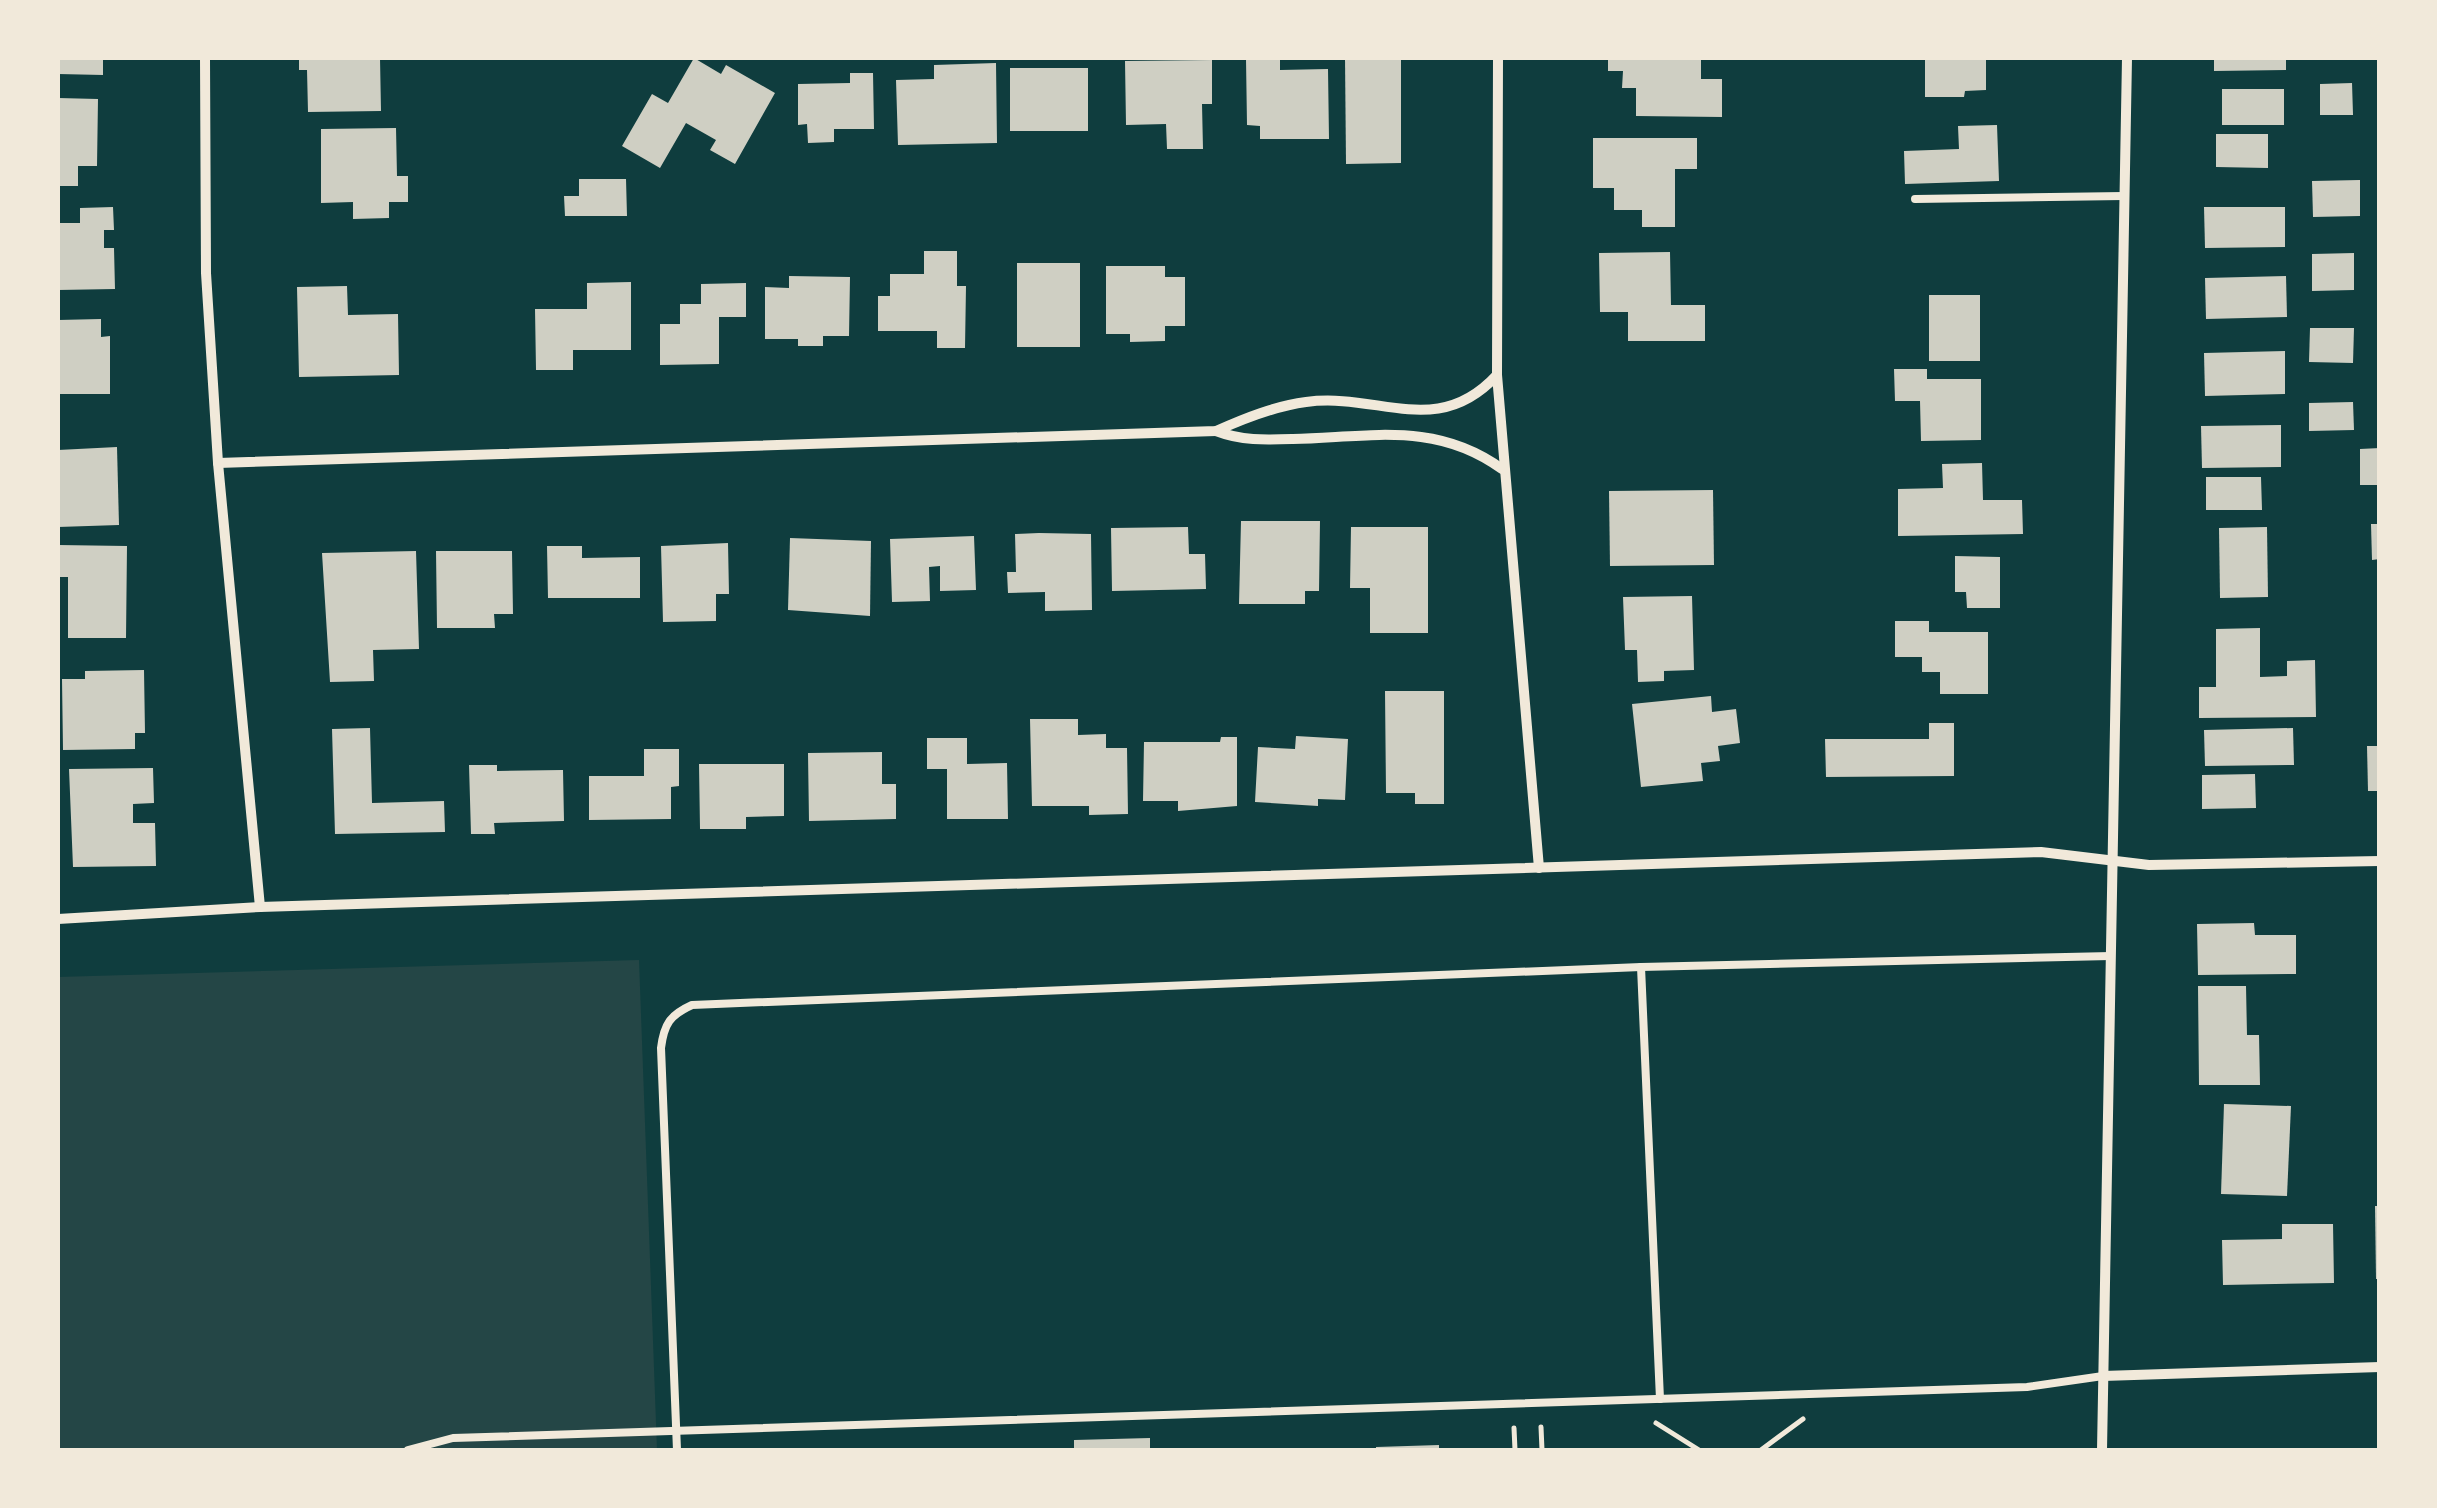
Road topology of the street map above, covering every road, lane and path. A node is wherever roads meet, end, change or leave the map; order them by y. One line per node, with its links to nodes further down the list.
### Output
1 (205, 58): 8 (street)
2 (1498, 58): 6 (street)
3 (2127, 58): 4 (street)
4 (2124, 196): 5 (lane); 10 (street)
5 (1915, 198)
6 (1497, 376): 7 (street); 9 (street)
7 (1216, 430): 8 (street); 9 (street)
8 (218, 463): 13 (street)
9 (1502, 469): 12 (street)
10 (2113, 861): 11 (street); 12 (street); 15 (street)
11 (2380, 861)
12 (1539, 868): 13 (street)
13 (260, 908): 14 (street)
14 (58, 919)
15 (2111, 956): 16 (lane); 18 (street)
16 (1640, 968): 19 (lane); 24 (lane)
17 (2380, 1367): 18 (street)
18 (2103, 1376): 19 (lane); 31 (street)
19 (1660, 1399): 24 (lane)
20 (1803, 1418): 30 (path)
21 (1656, 1423): 29 (path)
22 (1541, 1427): 28 (path)
23 (1514, 1428): 27 (path)
24 (676, 1431): 25 (lane); 26 (lane)
25 (408, 1450)
26 (677, 1450)
27 (1515, 1450)
28 (1542, 1450)
29 (1699, 1450)
30 (1762, 1450)
31 (2102, 1450)

